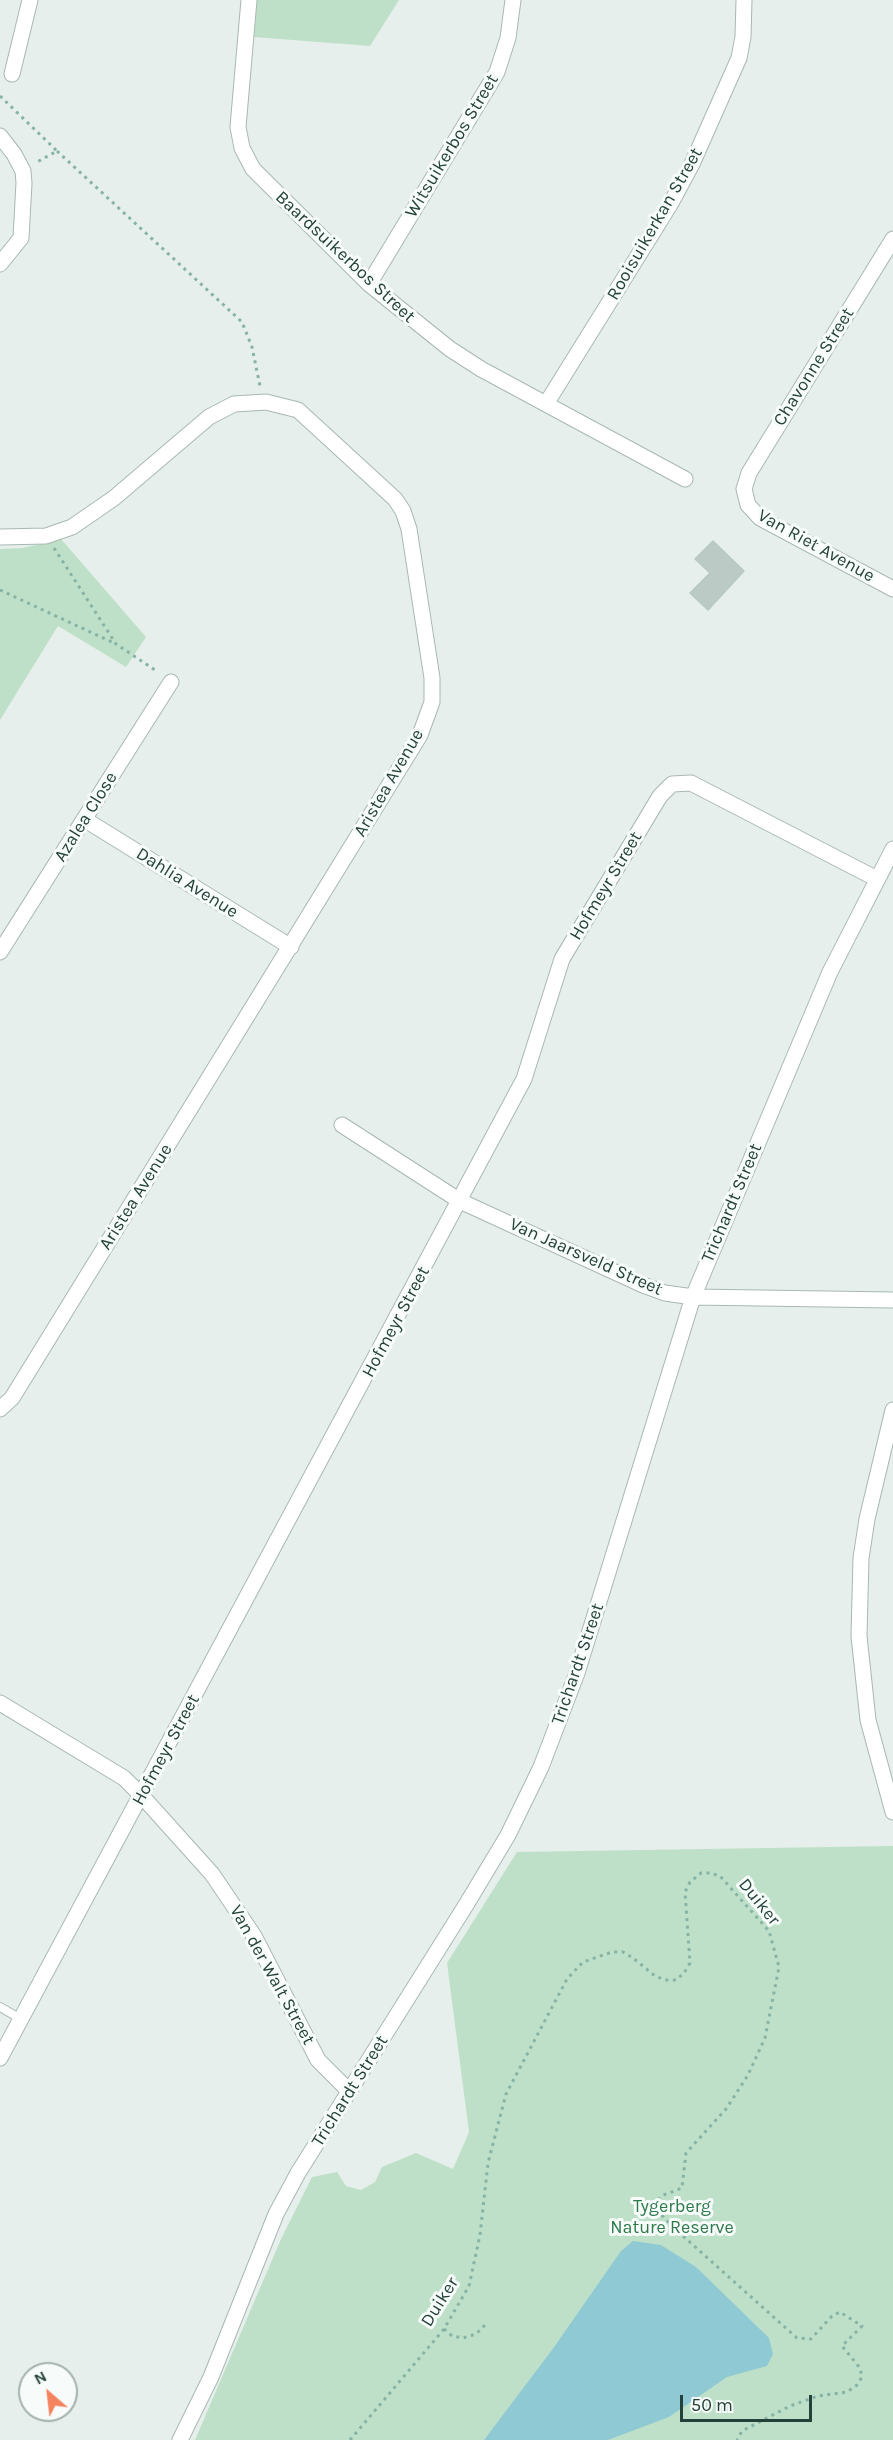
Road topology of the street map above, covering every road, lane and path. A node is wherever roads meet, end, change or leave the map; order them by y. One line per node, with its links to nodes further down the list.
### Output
1 (30, 0): 5 (street)
2 (249, 0): 12 (street, Baardsuikerbos Street)
3 (513, 0): 12 (street, Witsuikerbos Street)
4 (744, 0): 14 (street, Rooisuikerkan Street)
5 (12, 74)
6 (0, 96): 8 (path)
7 (0, 136): 9 (street)
8 (57, 151): 9 (path); 13 (path)
9 (22, 171): 11 (street)
10 (893, 239): 16 (street, Chavonne Street)
11 (0, 264)
12 (369, 284): 14 (street, Baardsuikerbos Street)
13 (266, 402): 17 (street, Aristea Avenue); 26 (street, Aristea Avenue)
14 (546, 404): 15 (street, Baardsuikerbos Street)
15 (685, 478)
16 (745, 497): 19 (street, Van Riet Avenue)
17 (46, 536): 18 (street, Aristea Avenue); 21 (path)
18 (0, 537)
19 (893, 589)
20 (0, 590): 21 (path)
21 (116, 644): 22 (path)
22 (171, 682): 23 (street, Azalea Close)
23 (84, 819): 26 (street, Dahlia Avenue); 27 (street, Azalea Close)
24 (893, 849): 25 (street, Trichardt Street)
25 (877, 879): 29 (street, Hofmeyr Street); 30 (street, Trichardt Street)
26 (291, 947): 32 (street, Aristea Avenue)
27 (0, 952)
28 (342, 1125): 29 (street, Van Jaarsveld Street)
29 (460, 1201): 30 (street, Van Jaarsveld Street); 35 (street, Hofmeyr Street)
30 (693, 1297): 31 (street, Van Jaarsveld Street); 40 (street, Trichardt Street)
31 (893, 1300)
32 (0, 1409)
33 (893, 1410): 36 (street)
34 (0, 1703): 35 (street, Van der Walt Street)
35 (141, 1795): 38 (street, Hofmeyr Street); 40 (street, Van der Walt Street)
36 (893, 1812)
37 (0, 2007): 38 (lane)
38 (21, 2019): 39 (street, Hofmeyr Street)
39 (0, 2058)
40 (349, 2091): 43 (street, Trichardt Street)
41 (485, 2325): 42 (path)
42 (444, 2329): 44 (path, Duiker); 45 (path, Duiker)
43 (180, 2440)
44 (350, 2440)
45 (737, 2440)

